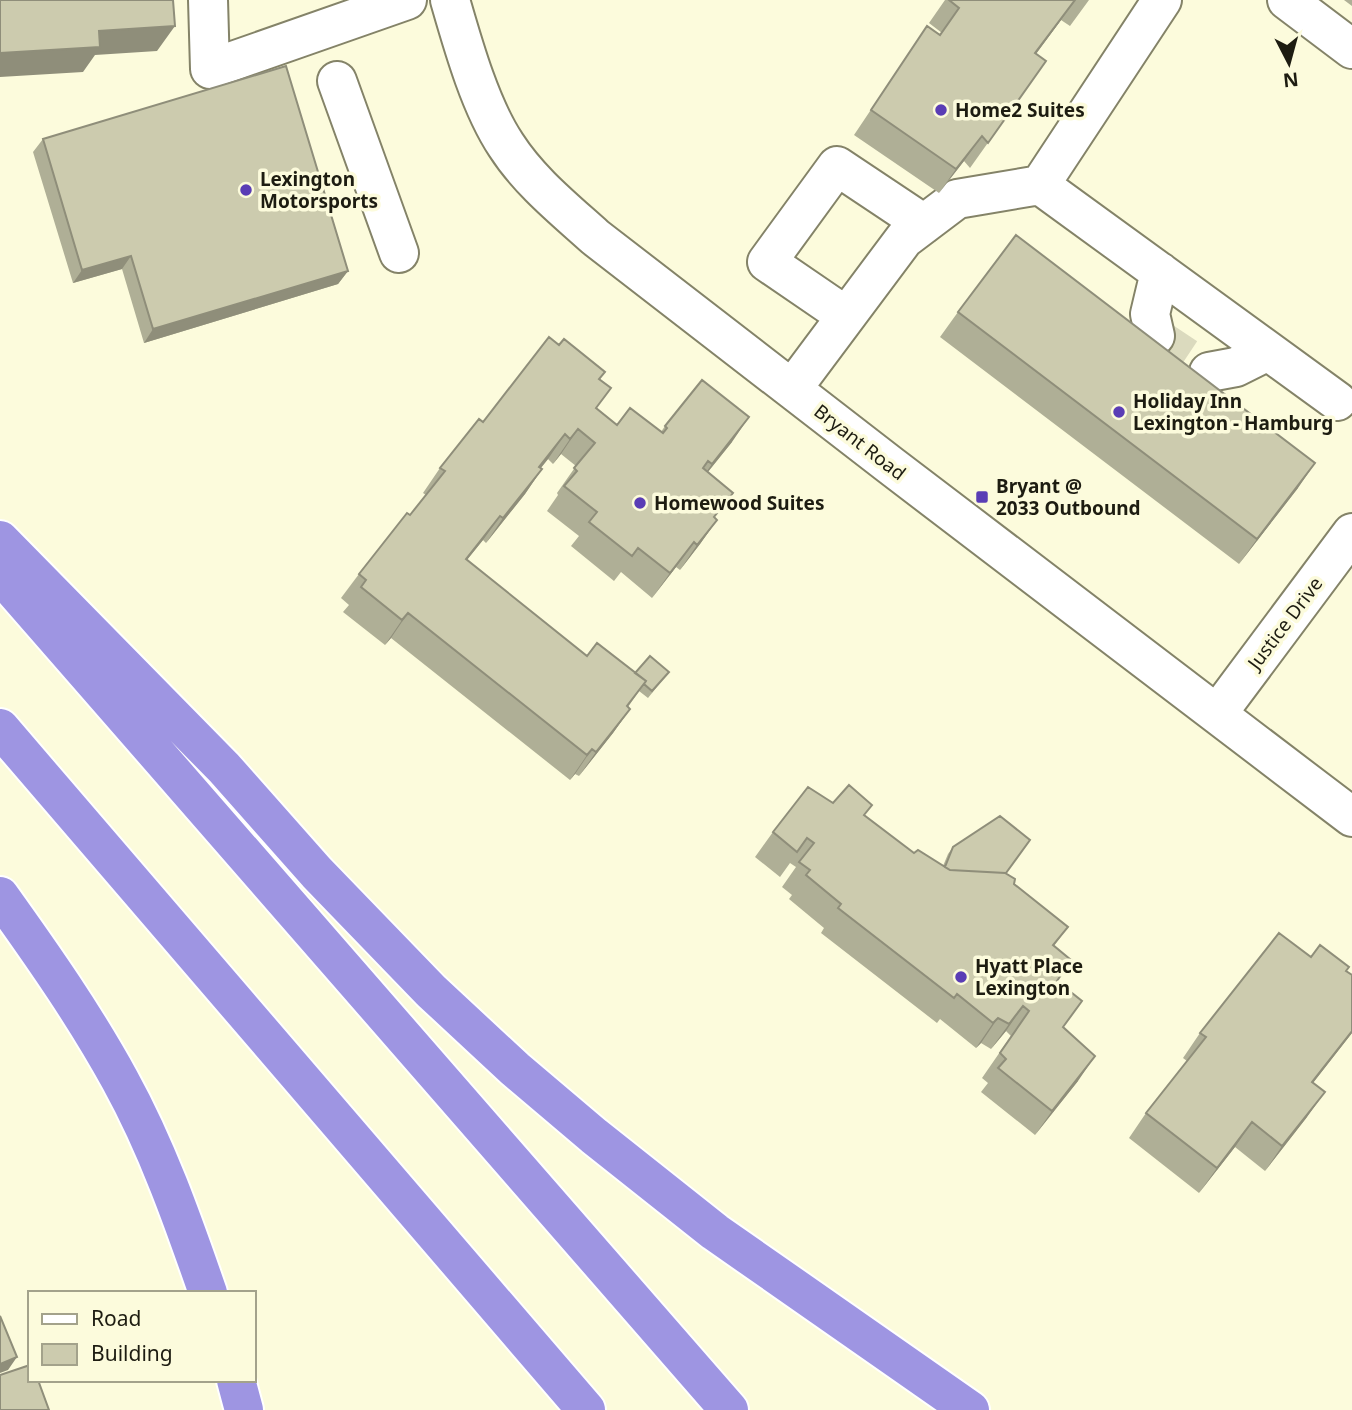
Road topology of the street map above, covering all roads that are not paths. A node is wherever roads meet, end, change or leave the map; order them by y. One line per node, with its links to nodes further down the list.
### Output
1 (208, 0): 6 (street)
2 (407, 0): 6 (street)
3 (450, 0): 17 (street, Bryant Road)
4 (1162, 0): 9 (street)
5 (1287, 0): 7 (street)
6 (322, 16)
7 (1352, 49)
8 (337, 81): 11 (street)
9 (1040, 185): 10 (street); 12 (street)
10 (924, 224): 13 (street); 13 (street)
11 (399, 253)
12 (1160, 272): 14 (street); 15 (street)
13 (846, 316): 17 (street)
14 (1155, 336)
15 (1268, 351): 16 (street); 18 (street)
16 (1209, 372)
17 (792, 389): 22 (street, Bryant Road)
18 (1347, 398)
19 (1352, 533): 22 (street, Justice Drive)
20 (0, 540): 31 (highway)
21 (0, 574): 30 (highway)
22 (1217, 714): 24 (street, Bryant Road)
23 (0, 727): 29 (highway)
24 (1352, 817)
25 (0, 896): 26 (highway)
26 (207, 1291)
27 (237, 1382): 28 (highway)
28 (244, 1410)
29 (586, 1410)
30 (729, 1410)
31 (970, 1410)

